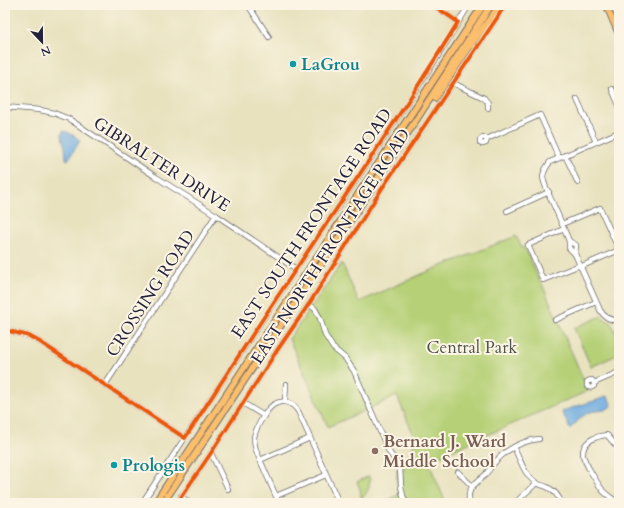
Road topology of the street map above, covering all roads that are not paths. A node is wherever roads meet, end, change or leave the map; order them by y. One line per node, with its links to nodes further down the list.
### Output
1 (248, 5): 15 (street)
2 (433, 5): 13 (street)
3 (469, 5): 13 (street, EAST SOUTH FRONTAGE ROAD)
4 (479, 5): 12 (highway)
5 (483, 5): 12 (highway)
6 (491, 5): 25 (highway)
7 (500, 5): 25 (highway)
8 (508, 5): 16 (street, EAST NORTH FRONTAGE ROAD)
9 (606, 5): 11 (main road)
10 (618, 11): 11 (street)
11 (611, 16): 14 (main road)
12 (473, 19): 64 (highway)
13 (458, 22): 36 (street, EAST SOUTH FRONTAGE ROAD)
14 (619, 35)
15 (269, 37)
16 (453, 83): 21 (street); 38 (street, EAST NORTH FRONTAGE ROAD)
17 (612, 89): 19 (street)
18 (577, 99): 24 (street)
19 (619, 105)
20 (5, 107): 31 (street, GIBRALTER DRIVE)
21 (488, 108)
22 (619, 132): 24 (street)
23 (487, 139): 27 (street)
24 (596, 142): 26 (street)
25 (397, 148): 65 (highway)
26 (565, 155): 27 (street); 28 (street)
27 (559, 158): 29 (street)
28 (578, 183)
29 (549, 192): 30 (street); 32 (street)
30 (507, 211)
31 (216, 215): 36 (street, GIBRALTER DRIVE); 45 (street, CROSSING ROAD)
32 (562, 224): 33 (street); 34 (street)
33 (564, 229): 35 (street); 35 (street)
34 (619, 250): 35 (street)
35 (580, 266): 37 (street)
36 (296, 269): 49 (street, EAST SOUTH FRONTAGE ROAD)
37 (596, 302): 39 (street); 40 (street)
38 (309, 304): 47 (street, EAST NORTH FRONTAGE ROAD); 70 (street)
39 (555, 320)
40 (619, 320)
41 (5, 330): 45 (street)
42 (619, 372): 43 (street)
43 (594, 382)
44 (286, 384): 46 (street)
45 (106, 385): 49 (street)
46 (285, 402): 48 (street); 50 (street)
47 (243, 403): 48 (street); 54 (street, EAST NORTH FRONTAGE ROAD)
48 (264, 416): 55 (street)
49 (185, 438): 63 (street, EAST SOUTH FRONTAGE ROAD)
50 (310, 438): 55 (street); 57 (street)
51 (539, 439): 52 (street)
52 (514, 448): 58 (street); 59 (street)
53 (619, 450): 74 (street)
54 (211, 453): 60 (street); 61 (street, EAST NORTH FRONTAGE ROAD)
55 (260, 460): 62 (street)
56 (458, 472): 59 (street)
57 (326, 474): 62 (street); 69 (street)
58 (536, 483): 72 (street); 73 (street)
59 (472, 486): 71 (street)
60 (228, 489)
61 (181, 496): 66 (street, EAST NORTH FRONTAGE ROAD); 67 (street)
62 (276, 496): 68 (street)
63 (142, 503)
64 (155, 503)
65 (164, 503)
66 (177, 503)
67 (189, 503)
68 (279, 503)
69 (339, 503)
70 (406, 503)
71 (470, 503)
72 (516, 503)
73 (562, 503)
74 (618, 503)

